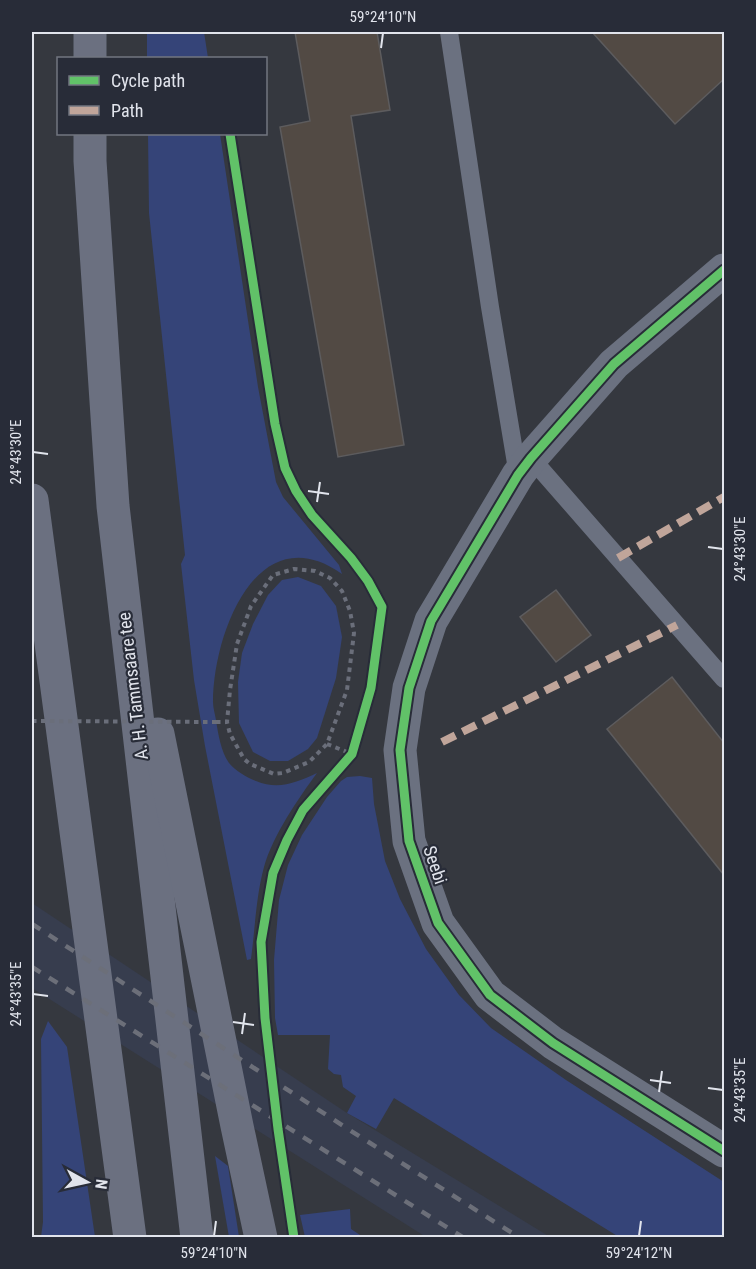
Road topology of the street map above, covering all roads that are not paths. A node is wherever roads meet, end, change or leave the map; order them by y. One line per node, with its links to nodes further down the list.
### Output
1 (90, 32): 3 (main road)
2 (449, 32): 6 (lane)
3 (90, 57)
4 (90, 135): 8 (main road, A. H. Tammsaare tee)
5 (724, 270): 6 (street, Seebi)
6 (524, 467): 11 (lane); 12 (street, Seebi)
7 (32, 500): 9 (main road)
8 (112, 506): 14 (main road, A. H. Tammsaare tee); 15 (main road)
9 (32, 507): 10 (main road); 13 (main road)
10 (32, 537)
11 (724, 679)
12 (724, 1151)
13 (130, 1238)
14 (197, 1238)
15 (261, 1238)

